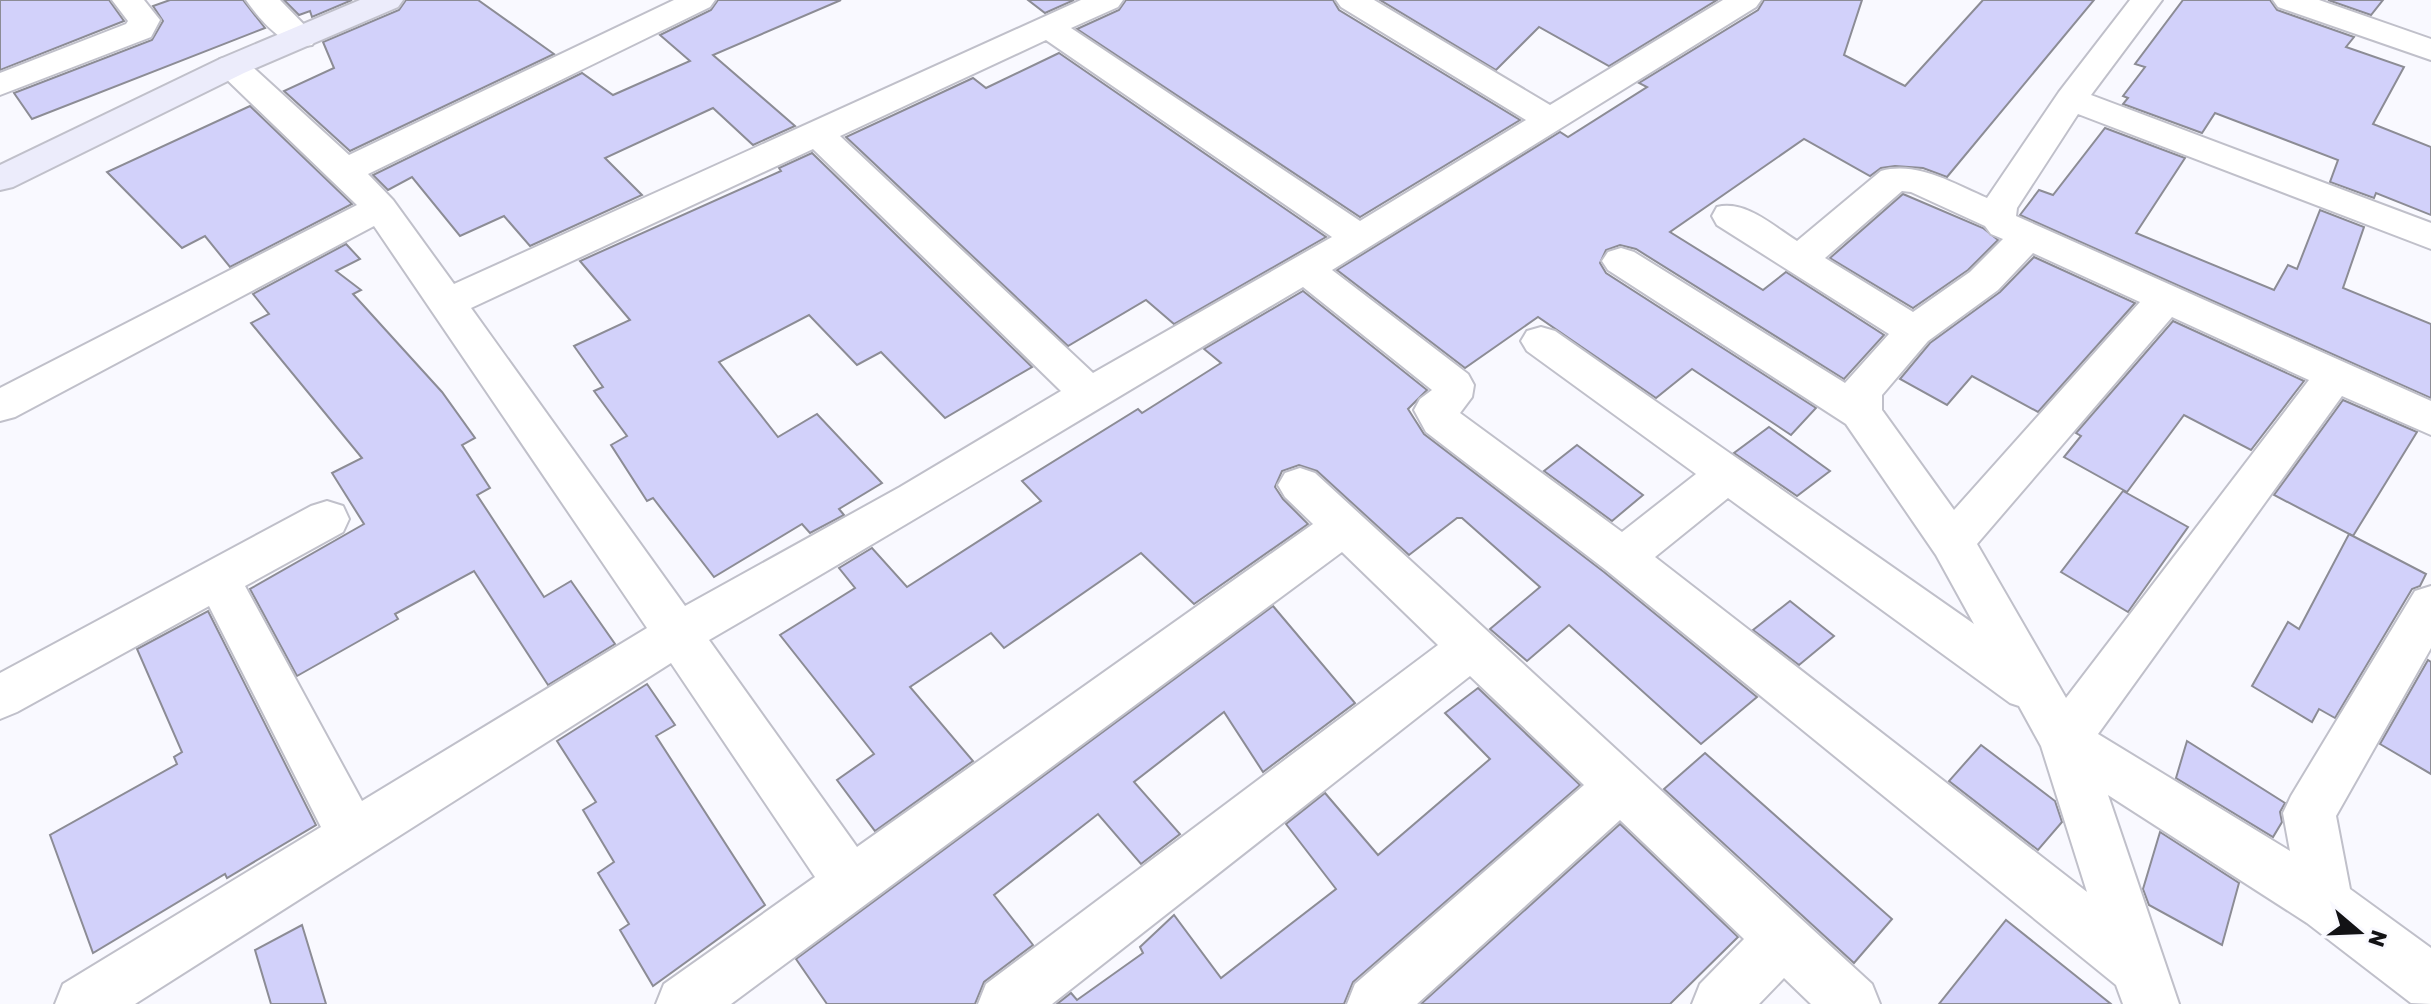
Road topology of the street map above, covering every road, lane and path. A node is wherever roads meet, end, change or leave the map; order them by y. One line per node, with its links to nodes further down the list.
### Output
1 (128, 0): 18 (street)
2 (262, 0): 15 (street)
3 (387, 0): 15 (main road)
4 (621, 0): 13 (street)
5 (699, 0): 13 (street)
6 (1107, 0): 14 (street)
7 (1352, 0): 12 (street)
8 (1409, 0): 12 (street)
9 (1745, 0): 20 (street)
10 (2146, 0): 19 (street)
11 (2289, 0): 16 (street)
12 (1383, 21): 20 (street)
13 (653, 22): 22 (street)
14 (1049, 28): 21 (street); 28 (street)
15 (301, 38): 17 (main road)
16 (2431, 50)
17 (232, 66): 22 (street); 23 (main road)
18 (0, 85)
19 (2071, 99): 26 (street); 27 (street)
20 (1551, 120): 28 (street)
21 (818, 134): 33 (street); 37 (street)
22 (345, 171): 24 (street)
23 (0, 179)
24 (380, 208): 33 (street); 38 (street)
25 (1730, 216): 29 (street)
26 (2013, 226): 29 (street); 32 (street); 34 (street)
27 (2431, 237)
28 (1359, 238): 31 (street)
29 (1799, 259): 34 (street)
30 (1621, 261): 39 (street)
31 (1305, 269): 37 (street); 46 (street)
32 (2166, 298): 36 (street); 45 (street)
33 (445, 304): 49 (street)
34 (1914, 331): 39 (street)
35 (1541, 341): 41 (street)
36 (2336, 374): 40 (street); 52 (street)
37 (1089, 394): 49 (street)
38 (0, 406)
39 (1861, 413): 45 (street)
40 (2431, 419)
41 (1727, 474): 46 (street); 52 (street)
42 (1300, 485): 44 (street)
43 (327, 519): 47 (street)
44 (1344, 526): 50 (street); 55 (street)
45 (1952, 542): 52 (street)
46 (1622, 557): 59 (street)
47 (218, 579): 51 (street); 54 (street)
48 (2431, 605): 56 (street)
49 (679, 633): 54 (street); 55 (street)
50 (1472, 647): 53 (street); 62 (street)
51 (0, 697)
52 (2051, 718): 56 (street); 59 (street)
53 (1620, 786): 57 (street); 63 (street)
54 (353, 836): 60 (street)
55 (852, 884): 61 (street)
56 (2326, 904): 58 (street)
57 (1782, 939): 64 (street); 65 (street)
58 (2431, 983)
59 (2143, 984)
60 (83, 1004)
61 (684, 1004)
62 (1006, 1004)
63 (1375, 1004)
64 (1720, 1004)
65 (1852, 1004)

